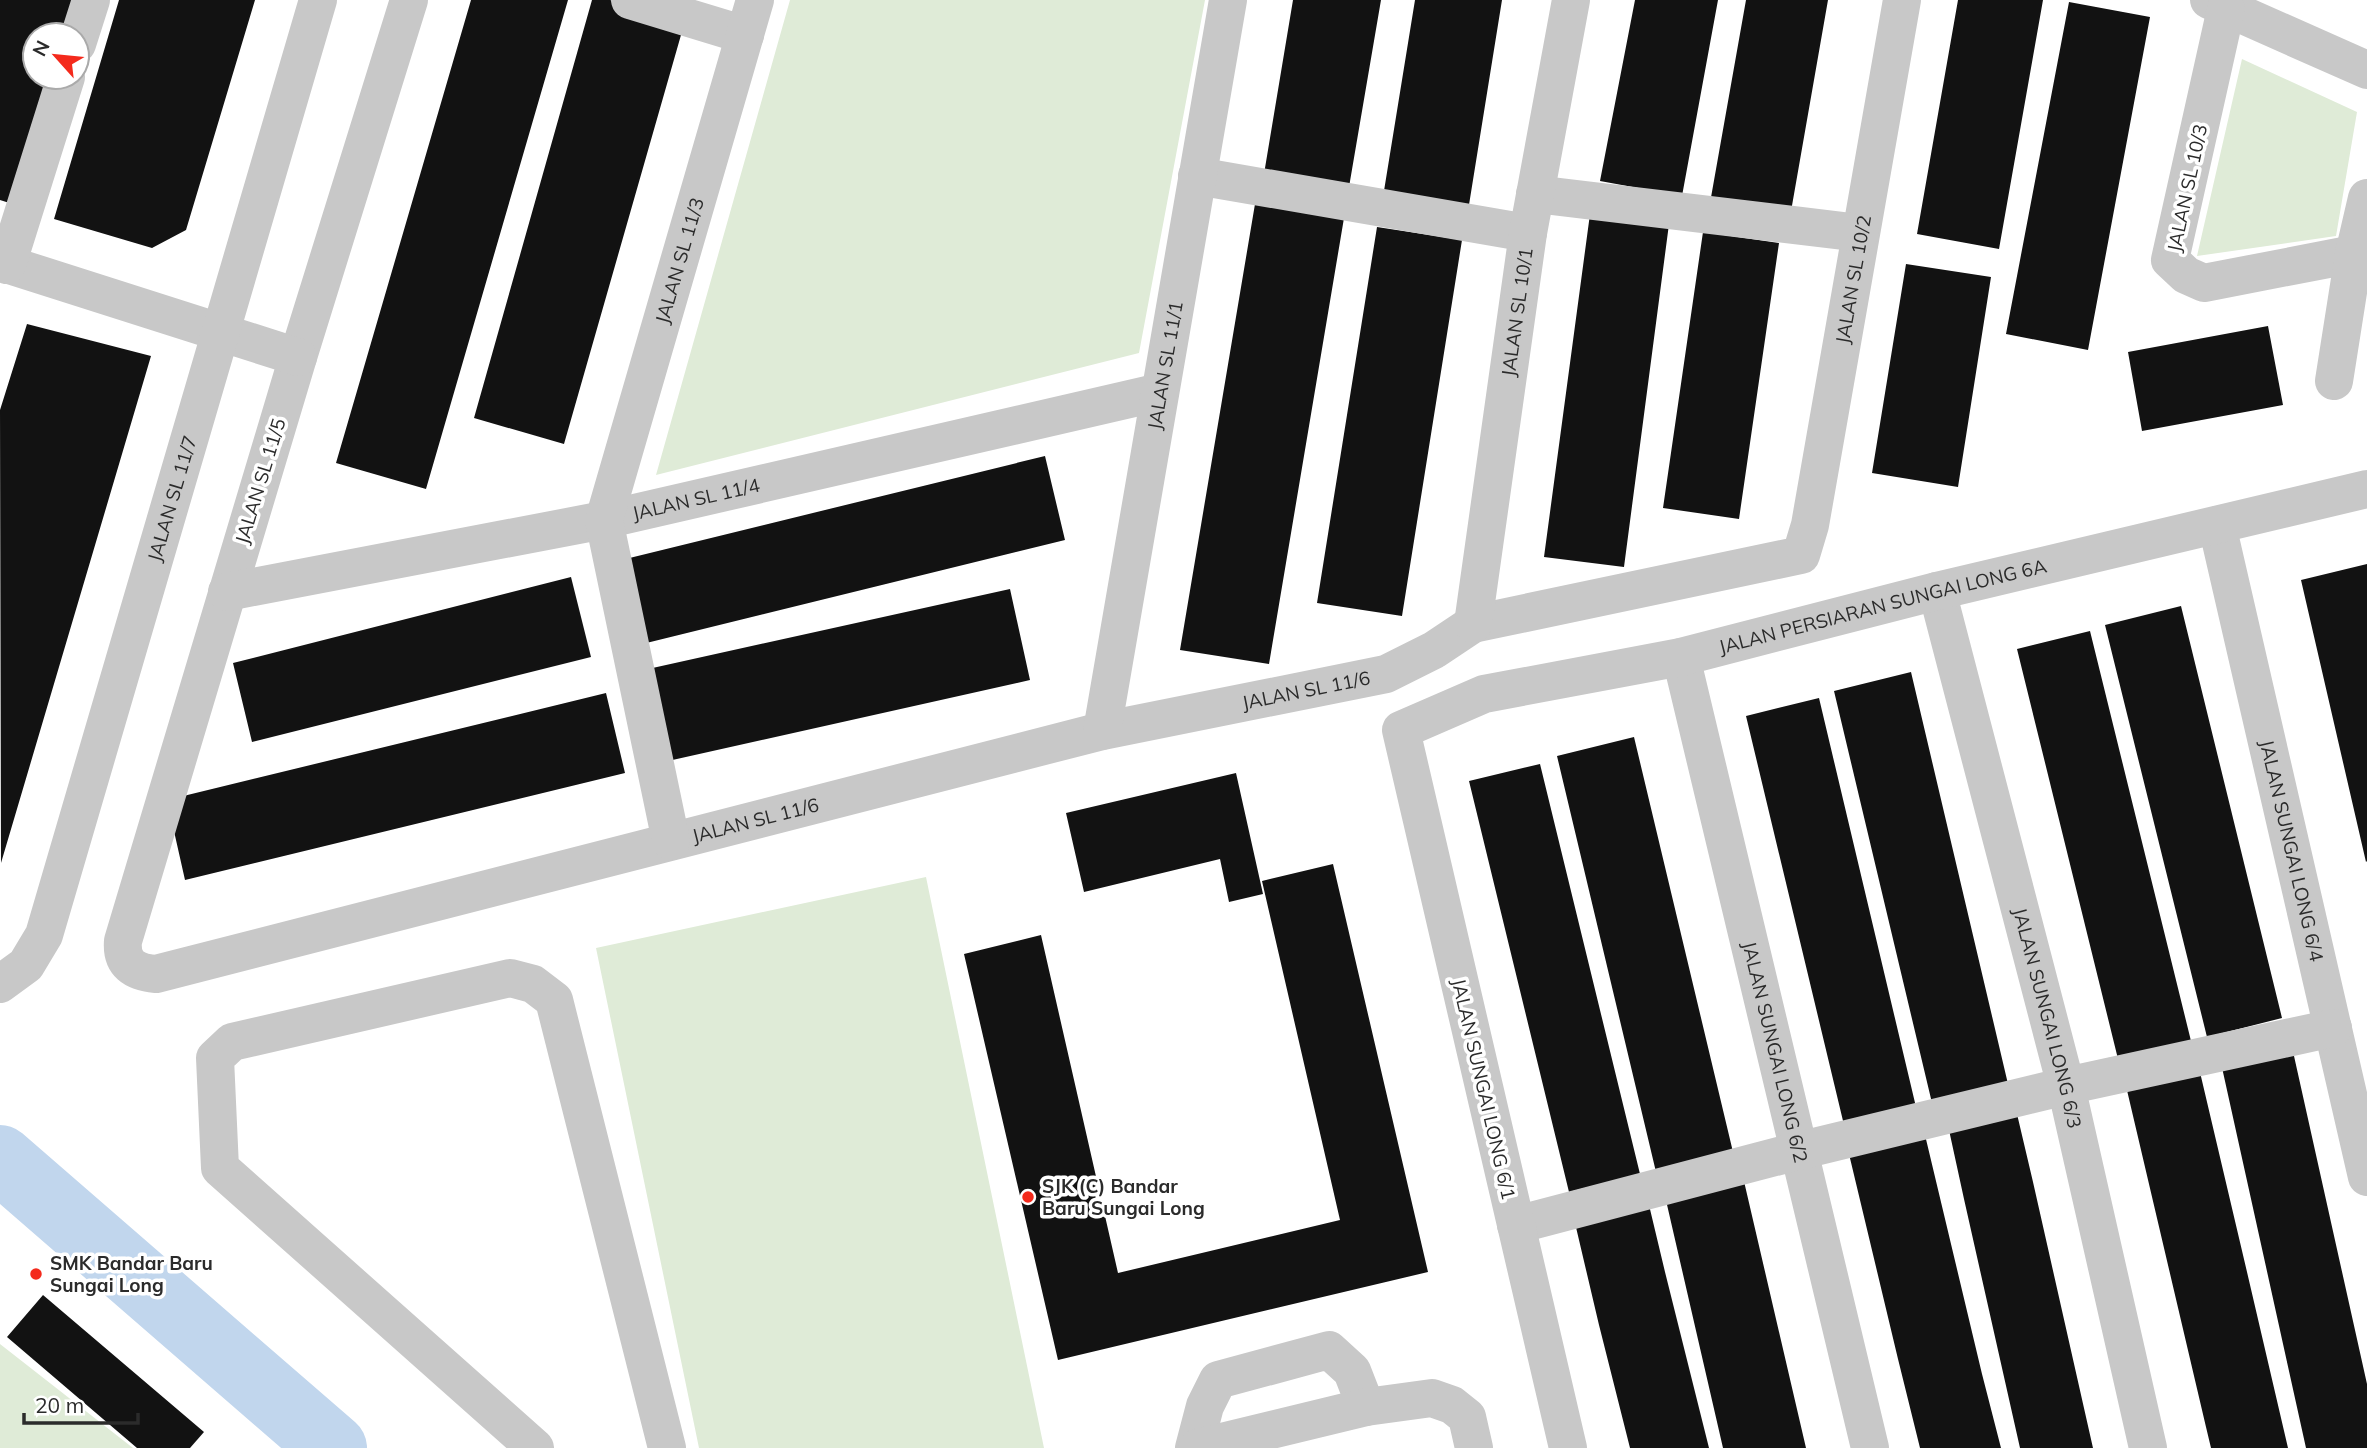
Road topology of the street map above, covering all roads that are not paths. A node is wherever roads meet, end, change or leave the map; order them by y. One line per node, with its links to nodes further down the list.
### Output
1 (91, 0): 10 (street)
2 (318, 0): 20 (street, JALAN SL 11/7)
3 (409, 0): 21 (street, JALAN SL 11/5)
4 (630, 0): 9 (street)
5 (1228, 0): 13 (street, JALAN SL 11/1)
6 (1571, 0): 14 (street, JALAN SL 10/1)
7 (1902, 0): 17 (street, JALAN SL 10/2)
8 (2218, 4): 11 (street); 18 (street, JALAN SL 10/3)
9 (750, 18): 25 (street, JALAN SL 11/3)
10 (84, 21)
11 (2367, 70)
12 (61, 91): 19 (street)
13 (1197, 176): 16 (street); 23 (street, JALAN SL 11/1)
14 (1535, 194): 16 (street, JALAN SL 10/1); 17 (street)
15 (2367, 198): 18 (street)
16 (1528, 233): 29 (street, JALAN SL 10/1)
17 (1860, 233): 29 (street, JALAN SL 10/2)
18 (2354, 254): 22 (street)
19 (4, 263): 20 (street)
20 (220, 332): 21 (street); 35 (street, JALAN SL 11/7)
21 (298, 357): 28 (street, JALAN SL 11/5)
22 (2334, 381)
23 (1160, 392): 25 (street, JALAN SL 11/4); 32 (street, JALAN SL 11/1)
24 (2367, 489): 26 (street, JALAN PERSIARAN SUNGAI LONG 6A)
25 (604, 520): 28 (street, JALAN SL 11/4); 33 (street)
26 (2217, 525): 27 (street, JALAN PERSIARAN SUNGAI LONG 6A); 36 (street, JALAN SUNGAI LONG 6/4)
27 (1937, 591): 30 (street, JALAN PERSIARAN SUNGAI LONG 6A); 37 (street, JALAN SUNGAI LONG 6/3)
28 (227, 592): 34 (street, JALAN SL 11/5)
29 (1473, 624): 32 (street, JALAN SL 11/6)
30 (1681, 657): 31 (street, JALAN PERSIARAN SUNGAI LONG 6A); 38 (street, JALAN SUNGAI LONG 6/2)
31 (1401, 730): 40 (street, JALAN SUNGAI LONG 6/1)
32 (1102, 731): 33 (street, JALAN SL 11/6)
33 (671, 841): 34 (street, JALAN SL 11/6)
34 (128, 962)
35 (0, 984)
36 (2333, 1028): 37 (street); 39 (street, JALAN SUNGAI LONG 6/4)
37 (2066, 1086): 38 (street); 48 (street, JALAN SUNGAI LONG 6/3)
38 (1798, 1151): 40 (street); 47 (street, JALAN SUNGAI LONG 6/2)
39 (2366, 1165)
40 (1516, 1226): 46 (street, JALAN SUNGAI LONG 6/1)
41 (1366, 1407): 44 (street); 44 (street); 45 (street)
42 (535, 1448): 43 (street)
43 (667, 1448)
44 (1195, 1448)
45 (1474, 1448)
46 (1568, 1448)
47 (1870, 1448)
48 (2148, 1448)

